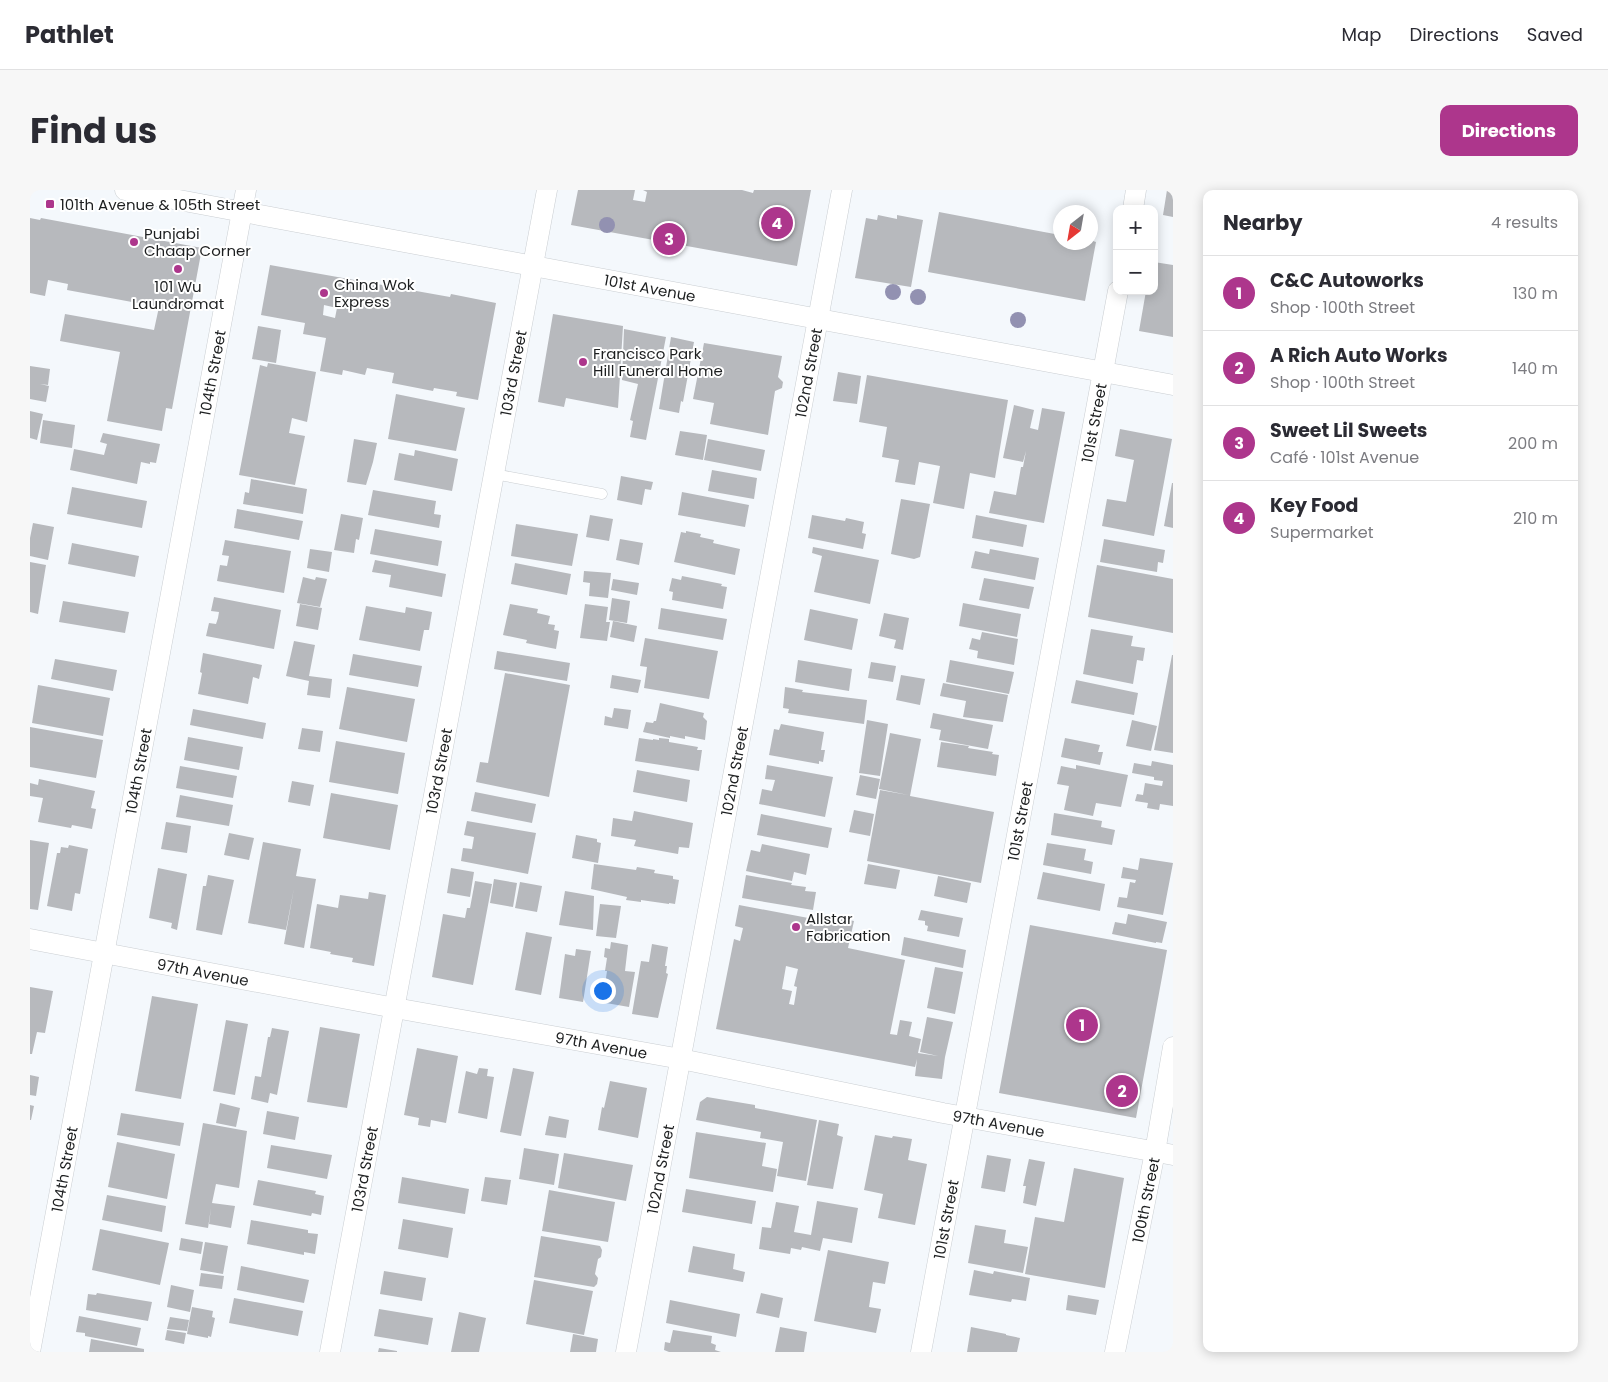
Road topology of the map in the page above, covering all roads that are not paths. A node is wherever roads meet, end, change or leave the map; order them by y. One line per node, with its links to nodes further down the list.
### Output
1 (125, 190): 7 (street, 101st Avenue)
2 (246, 190): 7 (street, 104th Street)
3 (547, 190): 8 (street, 103rd Street)
4 (842, 190): 10 (street, 102nd Street)
5 (1136, 190): 6 (street)
6 (1134, 205)
7 (242, 212): 8 (street, 101st Avenue); 16 (street, 104th Street)
8 (533, 266): 10 (street, 101st Avenue); 13 (street, 103rd Street)
9 (1117, 295): 11 (street, 101st Street)
10 (818, 319): 11 (street, 101st Avenue); 19 (street, 102nd Street)
11 (1102, 372): 12 (street, 101st Avenue); 20 (street, 101st Street)
12 (1173, 385)
13 (494, 474): 14 (lane); 17 (street, 103rd Street)
14 (602, 494)
15 (30, 939): 16 (street, 97th Avenue)
16 (104, 953): 17 (street, 97th Avenue); 22 (street, 104th Street)
17 (395, 1008): 19 (street, 97th Avenue); 23 (street, 103rd Street)
18 (1173, 1047): 21 (street, 100th Street)
19 (681, 1059): 20 (street, 97th Avenue); 24 (street, 102nd Street)
20 (965, 1117): 21 (street, 97th Avenue); 25 (street, 101st Street)
21 (1164, 1153): 26 (street, 100th Street)
22 (30, 1352)
23 (330, 1352)
24 (626, 1352)
25 (921, 1352)
26 (1116, 1352)

